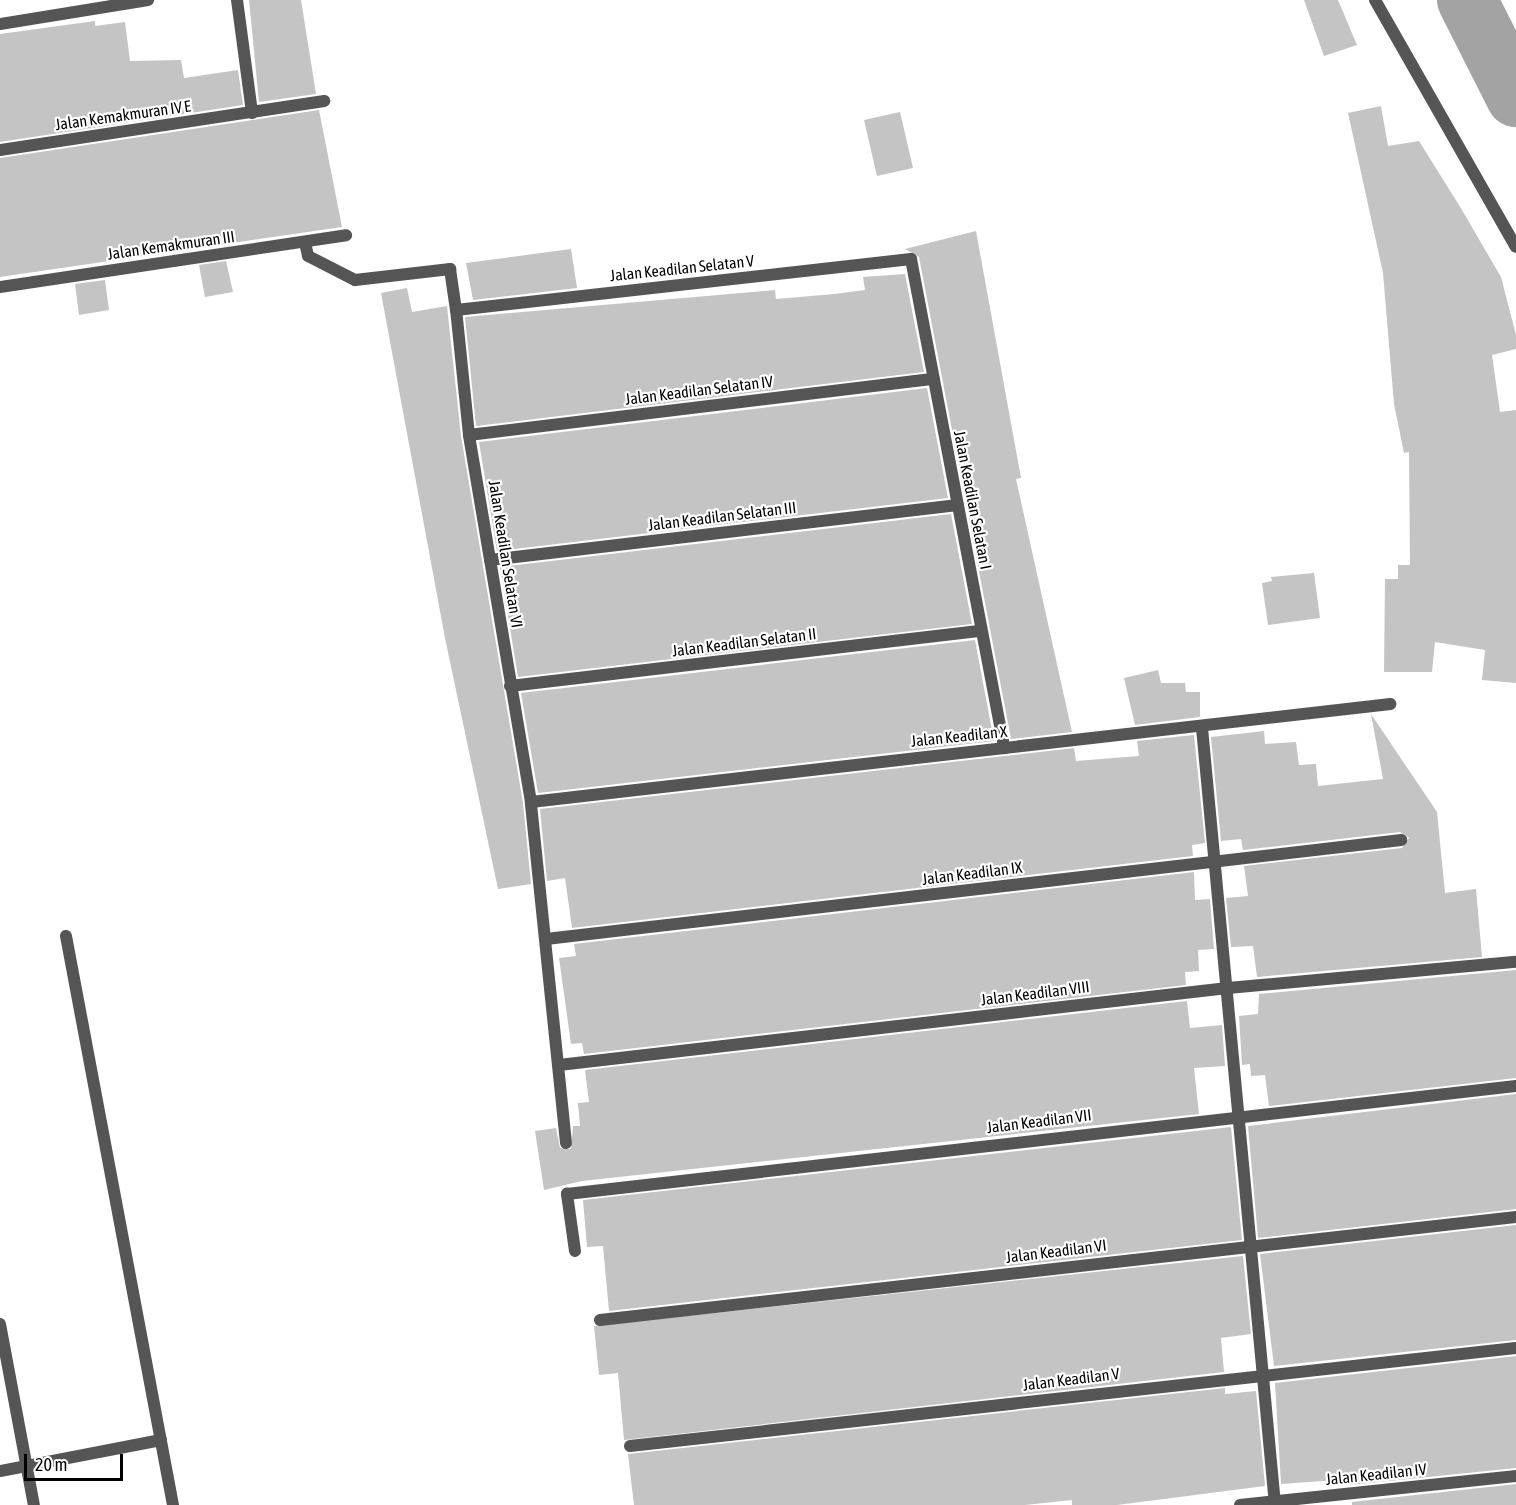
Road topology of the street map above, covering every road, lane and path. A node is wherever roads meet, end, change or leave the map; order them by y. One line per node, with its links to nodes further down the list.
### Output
1 (148, 0): 4 (street)
2 (237, 0): 6 (street)
3 (1376, 0): 10 (street)
4 (0, 24)
5 (324, 101): 6 (street, Jalan Kemakmuran IV E)
6 (252, 113): 7 (street, Jalan Kemakmuran IV E)
7 (0, 150)
8 (346, 235): 9 (street, Jalan Kemakmuran III)
9 (305, 242): 12 (street, Jalan Kemakmuran III); 13 (street, Jalan Keadilan Selatan VI)
10 (1516, 247)
11 (911, 259): 13 (street, Jalan Keadilan Selatan V); 14 (street, Jalan Keadilan Selatan I)
12 (0, 287)
13 (456, 310): 15 (street, Jalan Keadilan Selatan VI)
14 (934, 379): 15 (street, Jalan Keadilan Selatan IV); 16 (street, Jalan Keadilan Selatan I)
15 (469, 435): 17 (street, Jalan Keadilan Selatan VI)
16 (958, 504): 17 (street, Jalan Keadilan Selatan III); 18 (street, Jalan Keadilan Selatan I)
17 (490, 560): 19 (street, Jalan Keadilan Selatan VI)
18 (981, 631): 19 (street, Jalan Keadilan Selatan II); 22 (street, Jalan Keadilan Selatan I)
19 (510, 686): 23 (street, Jalan Keadilan Selatan VI)
20 (1390, 704): 21 (street, Jalan Keadilan X)
21 (1202, 728): 22 (street, Jalan Keadilan X); 25 (street)
22 (1004, 748): 23 (street, Jalan Keadilan X)
23 (531, 802): 27 (street, Jalan Keadilan Selatan VI)
24 (1401, 840): 25 (street, Jalan Keadilan IX)
25 (1218, 861): 27 (street, Jalan Keadilan IX); 29 (street)
26 (66, 936): 41 (street)
27 (546, 939): 30 (street, Jalan Keadilan Selatan VI)
28 (1516, 962): 29 (street, Jalan Keadilan VIII)
29 (1228, 988): 30 (street, Jalan Keadilan VIII); 32 (street)
30 (559, 1065): 33 (street, Jalan Keadilan Selatan VI)
31 (1516, 1086): 32 (street, Jalan Keadilan VII)
32 (1240, 1114): 35 (street); 36 (street, Jalan Keadilan VII)
33 (566, 1143)
34 (1516, 1217): 35 (street, Jalan Keadilan VI)
35 (1254, 1245): 37 (street, Jalan Keadilan VI); 40 (street)
36 (575, 1251)
37 (600, 1320)
38 (0, 1324): 43 (street)
39 (1516, 1348): 40 (street, Jalan Keadilan V)
40 (1265, 1373): 42 (street, Jalan Keadilan V); 46 (street)
41 (161, 1440): 43 (street); 48 (street)
42 (630, 1446)
43 (27, 1466): 44 (street); 47 (street)
44 (0, 1471)
45 (1516, 1476): 46 (street, Jalan Keadilan IV)
46 (1275, 1503): 49 (street, Jalan Keadilan IV)
47 (34, 1505)
48 (173, 1505)
49 (1240, 1505)

